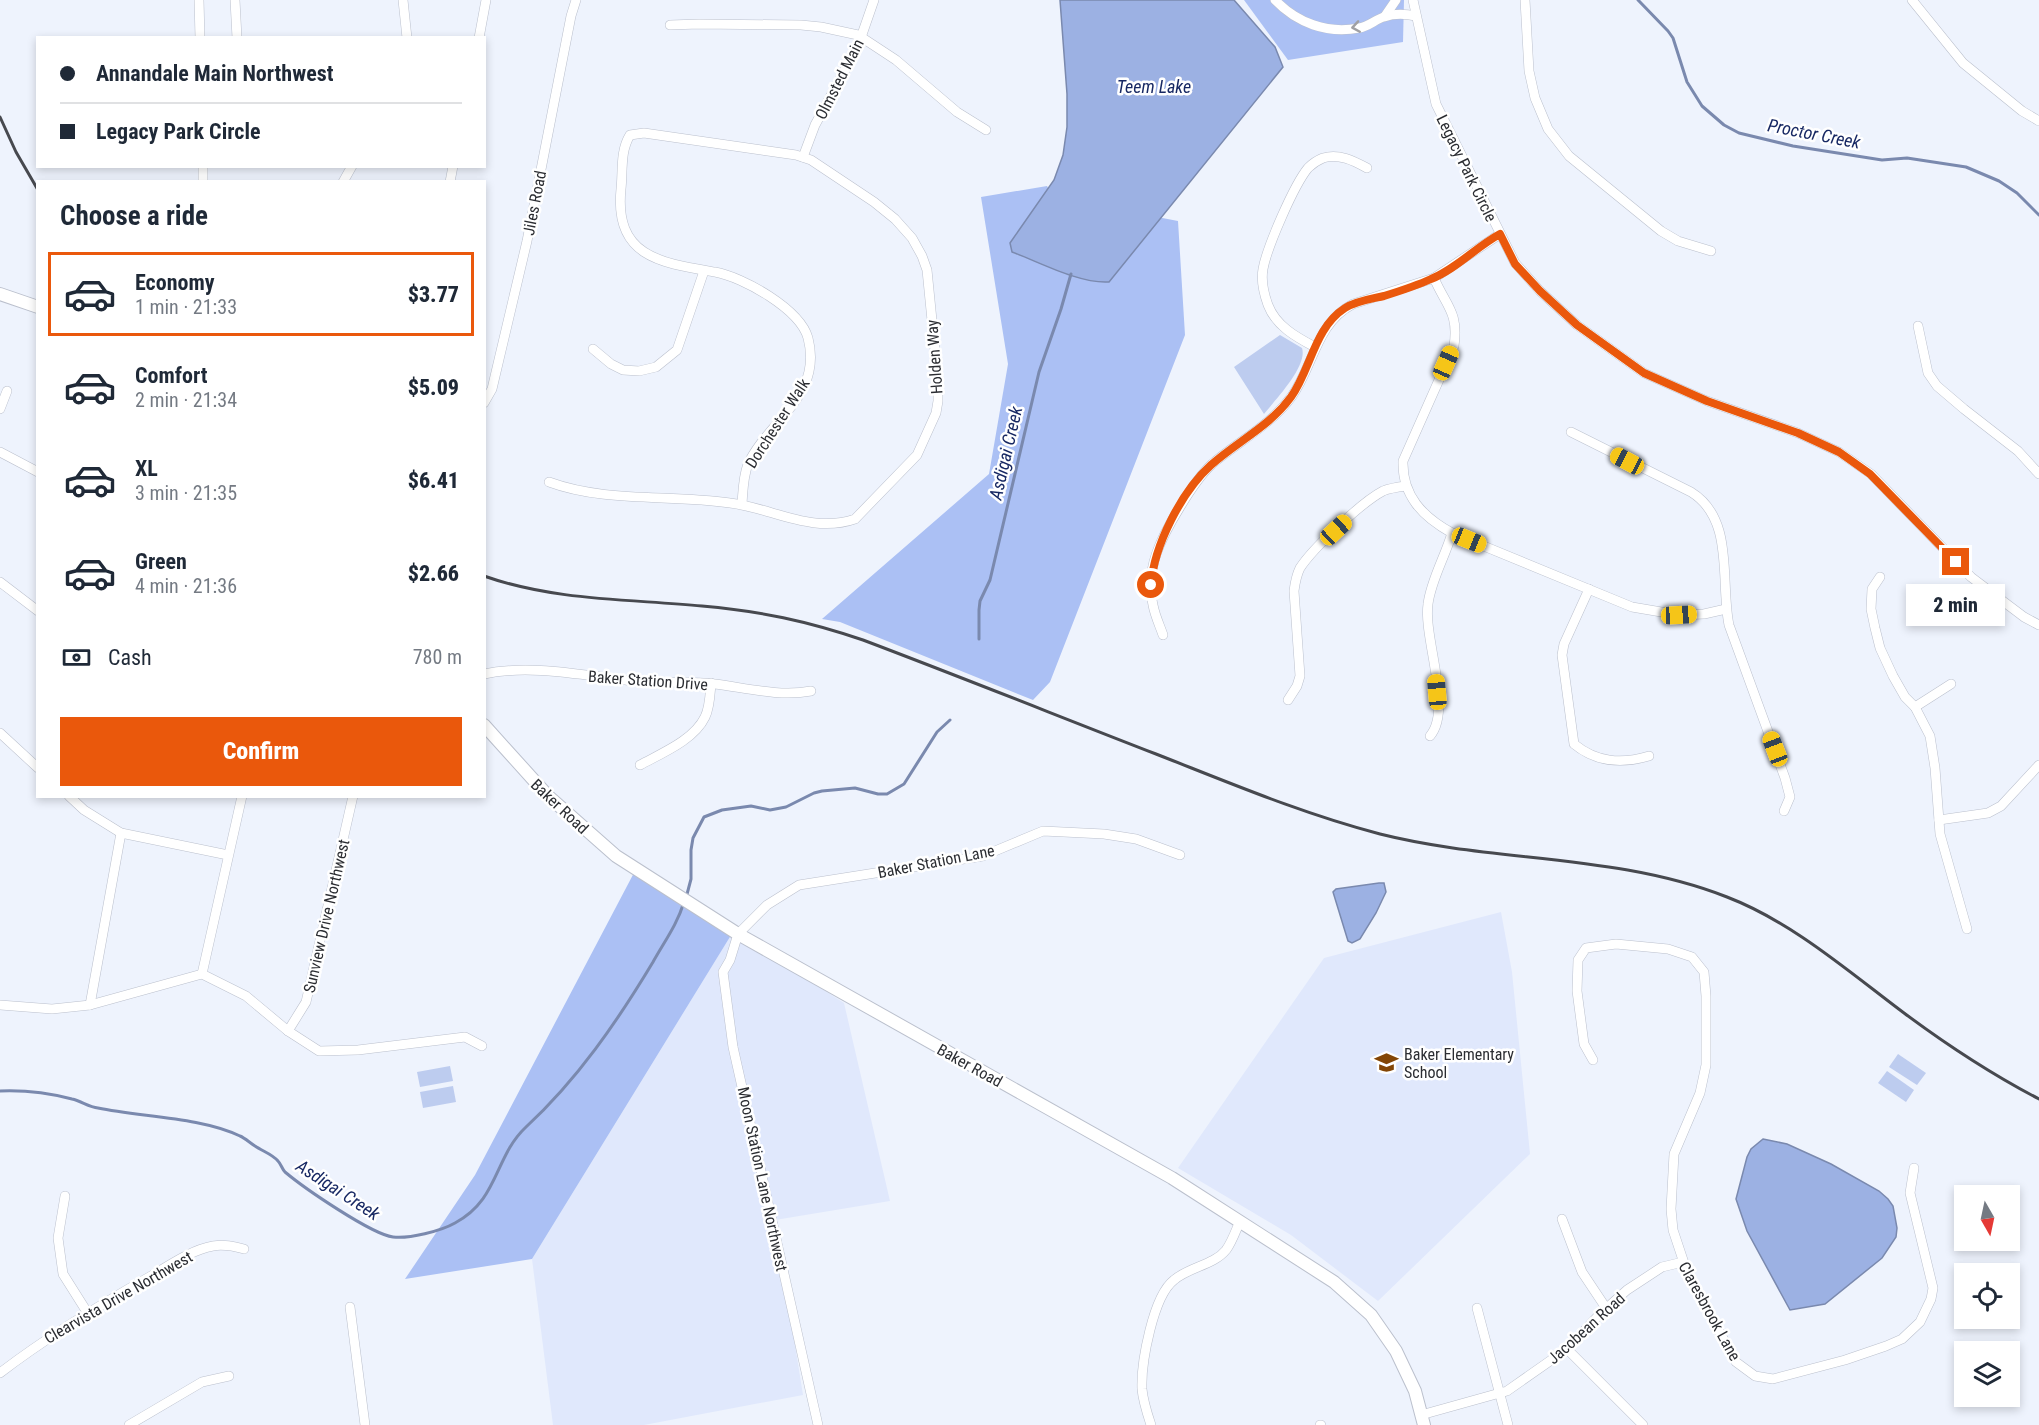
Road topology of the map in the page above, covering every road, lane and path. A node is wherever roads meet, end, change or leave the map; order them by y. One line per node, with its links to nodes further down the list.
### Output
1 (199, 0): 15 (street)
2 (235, 0): 16 (street)
3 (403, 0): 17 (street)
4 (486, 0): 18 (street)
5 (576, 0): 35 (street, Jiles Road)
6 (873, 0): 19 (street, Olmsted Main)
7 (1275, 0): 12 (street, one-way to 7)
8 (1396, 0): 12 (street)
9 (1413, 0): 13 (street, Legacy Park Circle)
10 (1526, 0): 26 (street)
11 (1912, 0): 20 (street)
12 (1385, 16): 13 (street)
13 (1416, 16): 25 (street, Legacy Park Circle)
14 (670, 25): 19 (street)
15 (200, 36)
16 (237, 36)
17 (407, 36)
18 (479, 36)
19 (861, 37): 21 (street); 22 (street, Olmsted Main)
20 (2039, 121)
21 (986, 130)
22 (803, 157): 23 (street, Holden Way); 43 (street, Holden Way)
23 (622, 167): 27 (street, Dorchester Walk)
24 (1367, 168): 32 (street)
25 (1500, 234): 28 (street); 50 (street, Legacy Park Circle)
26 (1711, 251)
27 (704, 271): 33 (street); 43 (street, Dorchester Walk)
28 (1434, 278): 32 (street); 42 (street)
29 (0, 294): 30 (main road)
30 (36, 306)
31 (1918, 326): 40 (street)
32 (1315, 347): 51 (street)
33 (593, 349)
34 (7, 391): 36 (street)
35 (486, 400)
36 (0, 409)
37 (1571, 432): 49 (street)
38 (0, 452): 39 (street)
39 (36, 471)
40 (2039, 474)
41 (549, 482): 43 (street, Holden Way)
42 (1406, 486): 44 (street); 56 (street)
43 (742, 504)
44 (1452, 533): 47 (street); 60 (street)
45 (1880, 577): 57 (street)
46 (0, 582): 48 (street)
47 (1589, 589): 49 (street); 61 (street)
48 (36, 609)
49 (1726, 609): 68 (street)
50 (2039, 625)
51 (1163, 635)
52 (486, 674): 53 (street, Baker Station Drive)
53 (711, 683): 55 (street, Baker Station Drive); 62 (street)
54 (1951, 684): 57 (street)
55 (811, 691)
56 (1288, 700)
57 (1915, 707): 69 (street)
58 (486, 727): 74 (main road, Baker Road)
59 (0, 734): 64 (street)
60 (1430, 736)
61 (1649, 756)
62 (640, 765)
63 (2039, 765): 69 (street)
64 (36, 766)
65 (71, 798): 70 (street)
66 (242, 798): 71 (street)
67 (353, 798): 78 (street, Sunview Drive Northwest)
68 (1784, 811)
69 (1939, 820): 73 (street)
70 (121, 833): 71 (street); 77 (street)
71 (228, 855): 75 (street)
72 (1180, 855): 74 (street, Baker Station Lane)
73 (1967, 930)
74 (738, 934): 84 (main road, Baker Road); 100 (street, Moon Station Lane Northwest)
75 (202, 974): 77 (street); 78 (street)
76 (0, 1005): 77 (street)
77 (90, 1005)
78 (288, 1030): 79 (street)
79 (482, 1046)
80 (1593, 1060): 86 (street, Claresbrook Lane)
81 (1914, 1168): 86 (street, Claresbrook Lane)
82 (65, 1196): 90 (street)
83 (1562, 1219): 89 (street)
84 (1240, 1221): 96 (main road, Baker Road); 101 (street)
85 (244, 1249): 90 (street, Clearvista Drive Northwest)
86 (1683, 1262): 89 (street, Jacobean Road)
87 (350, 1307): 99 (street)
88 (1477, 1308): 94 (street)
89 (1606, 1308): 91 (street, Jacobean Road)
90 (87, 1312): 92 (street, Clearvista Drive Northwest)
91 (1567, 1349): 94 (street, Jacobean Road); 103 (street)
92 (0, 1373)
93 (228, 1376): 95 (street)
94 (1499, 1394): 96 (street, Jacobean Road); 102 (street)
95 (145, 1415): 97 (street); 98 (street)
96 (1423, 1420)
97 (129, 1425)
98 (150, 1425)
99 (365, 1425)
100 (818, 1425)
101 (1151, 1425)
102 (1508, 1425)
103 (1643, 1425)

